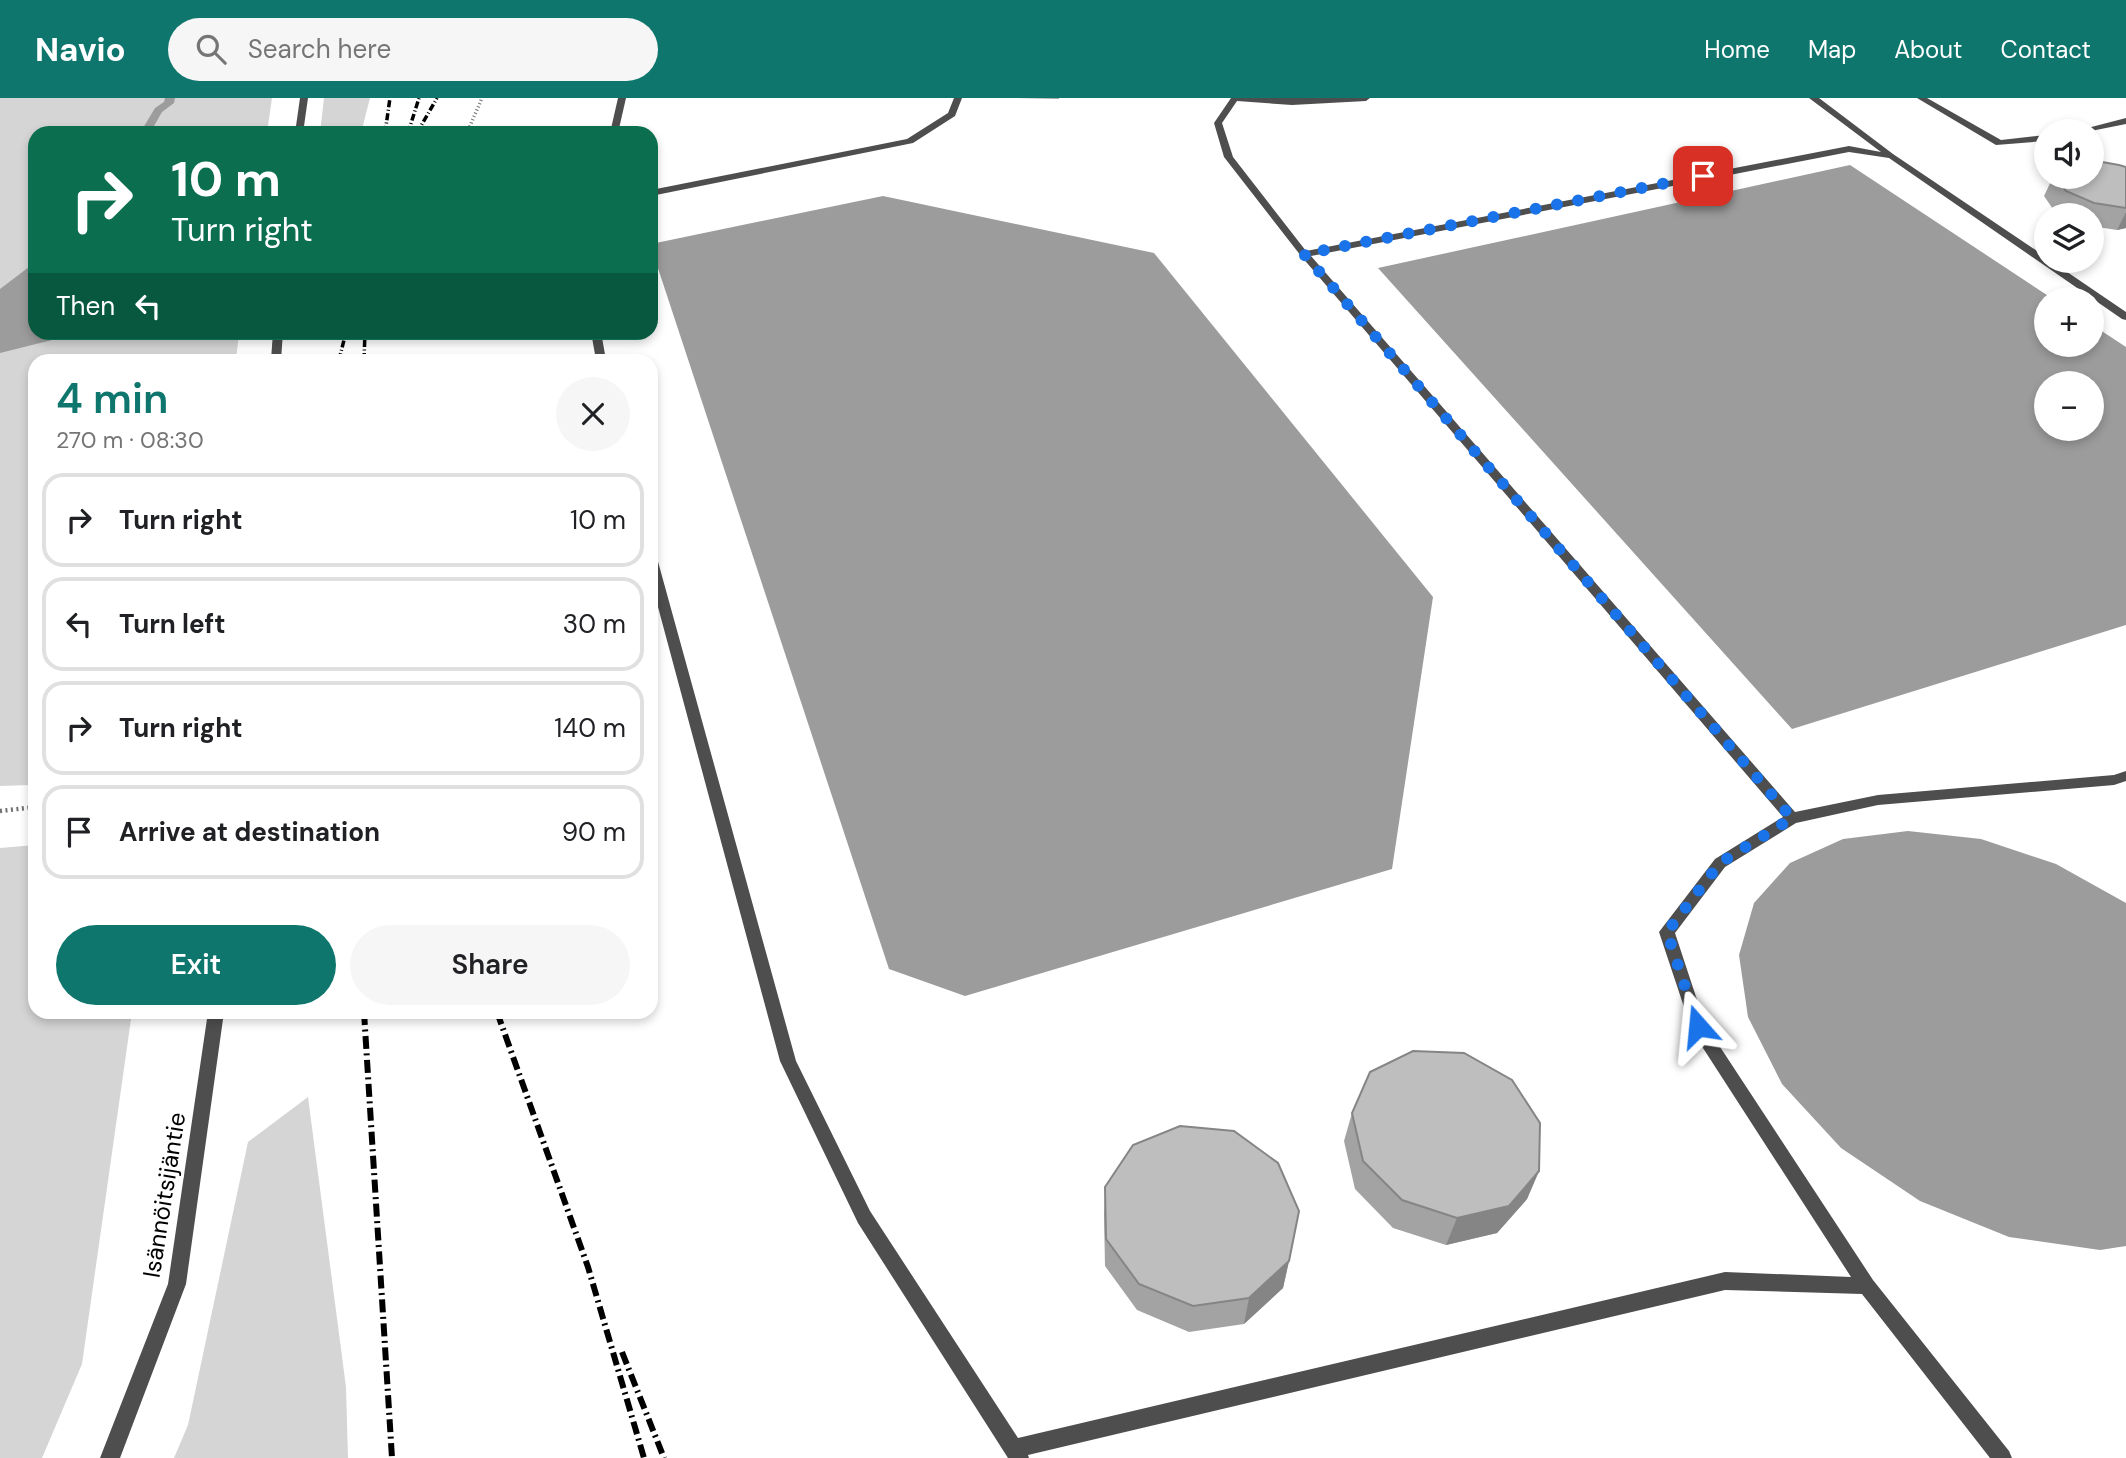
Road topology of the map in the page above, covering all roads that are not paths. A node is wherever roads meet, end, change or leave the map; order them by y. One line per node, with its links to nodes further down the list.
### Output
1 (304, 98): 9 (street)
2 (622, 98): 10 (street)
3 (958, 98): 14 (street)
4 (1235, 98): 5 (street); 15 (street)
5 (1366, 98)
6 (1813, 98): 13 (street)
7 (1921, 98): 12 (street)
8 (2126, 121): 11 (street)
9 (300, 126)
10 (616, 126)
11 (2104, 126)
12 (2034, 139)
13 (1892, 156): 15 (street); 16 (street)
14 (658, 191)
15 (1304, 254): 19 (street)
16 (2126, 317)
17 (658, 584): 22 (street)
18 (2126, 776): 19 (street)
19 (1792, 818): 21 (street)
20 (215, 1019): 23 (street, Isännöitsijäntie)
21 (1867, 1286): 22 (street); 24 (street)
22 (1016, 1453)
23 (110, 1458)
24 (2002, 1458)

